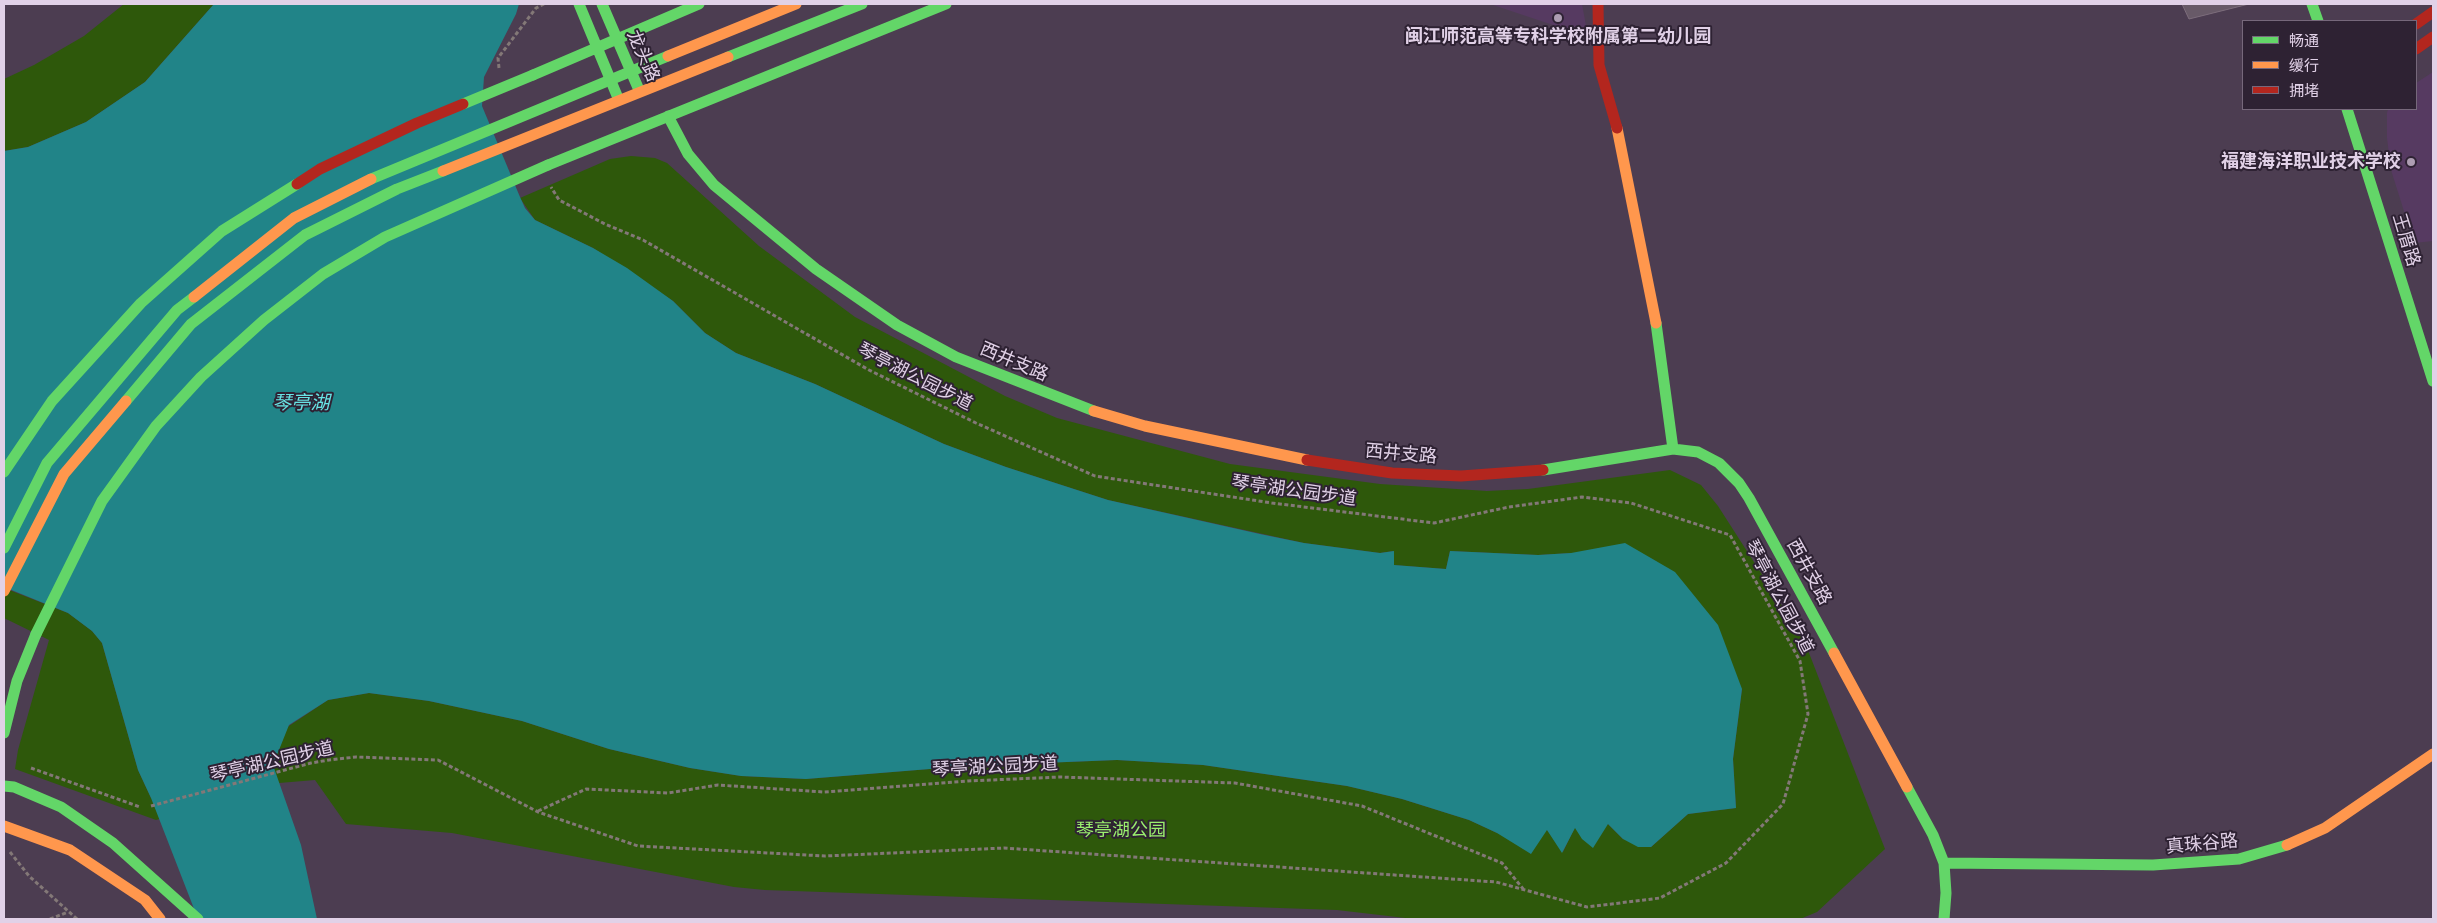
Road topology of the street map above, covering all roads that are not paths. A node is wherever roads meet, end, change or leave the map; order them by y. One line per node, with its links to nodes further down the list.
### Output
1 (579, 4): 19 (main road)
2 (602, 4): 15 (main road, 龙头路)
3 (699, 4): 15 (main road)
4 (774, 4): 14 (main road)
5 (796, 4): 27 (main road, bridge)
6 (862, 4): 28 (main road, bridge)
7 (946, 4): 17 (main road)
8 (1598, 4): 25 (main road)
9 (2312, 4): 11 (main road)
10 (2433, 12): 12 (main road)
11 (2318, 20)
12 (2417, 23)
13 (2433, 38): 18 (main road)
14 (800, 39)
15 (617, 40): 19 (main road); 21 (main road, 龙头路)
16 (816, 45): 17 (main road)
17 (843, 47): 22 (main road)
18 (2417, 48)
19 (598, 49): 23 (main road); 26 (main road, bridge)
20 (2347, 110): 24 (main road, 王厝路)
21 (649, 113): 22 (main road); 23 (main road)
22 (668, 116): 25 (main road, 西井支路)
23 (628, 121): 29 (main road, bridge)
24 (2433, 380)
25 (1672, 449): 33 (main road, 西井支路)
26 (4, 472)
27 (4, 548)
28 (4, 592)
29 (4, 733)
30 (2433, 754): 33 (main road, 真珠谷路)
31 (4, 786): 35 (main road)
32 (4, 826): 34 (main road)
33 (1944, 863): 36 (main road, 西井支路)
34 (160, 919)
35 (198, 919)
36 (1944, 919)

